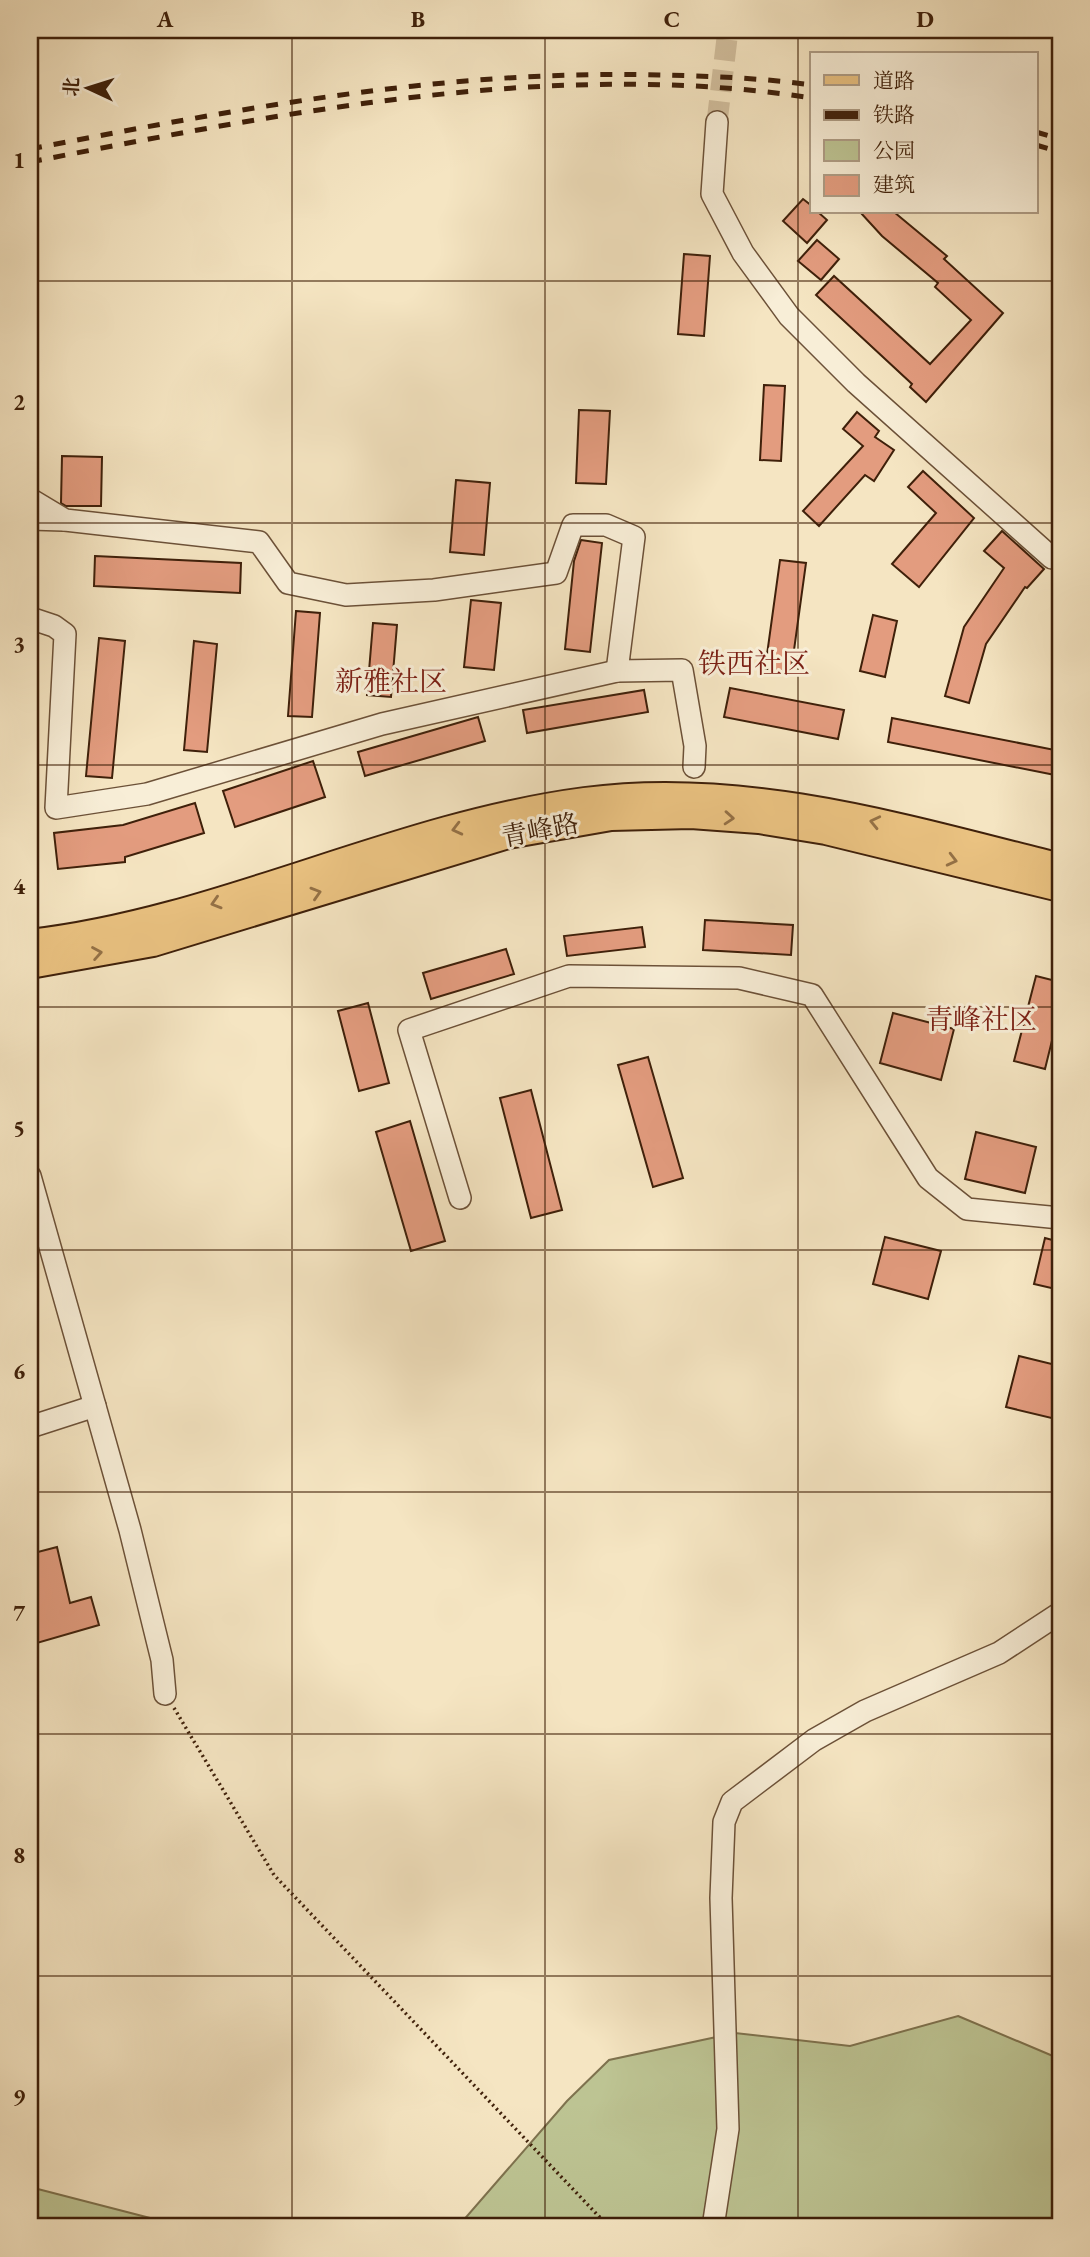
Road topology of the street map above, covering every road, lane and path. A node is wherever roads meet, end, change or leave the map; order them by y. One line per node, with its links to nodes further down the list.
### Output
1 (717, 122): 5 (street)
2 (30, 499): 4 (street)
3 (30, 519): 4 (street)
4 (65, 520): 7 (street)
5 (1052, 558)
6 (30, 618): 7 (street)
7 (617, 671): 8 (street)
8 (694, 767)
9 (1060, 867): 11 (main road, 青峰路, one-way to 11)
10 (1060, 888): 12 (main road, 青峰路, one-way to 10)
11 (30, 943)
12 (30, 965)
13 (30, 1176): 16 (street)
14 (460, 1198): 15 (street)
15 (1060, 1217)
16 (95, 1406): 17 (street); 19 (street)
17 (30, 1427)
18 (1060, 1614): 21 (street)
19 (165, 1694): 20 (path)
20 (609, 2227)
21 (713, 2227)

